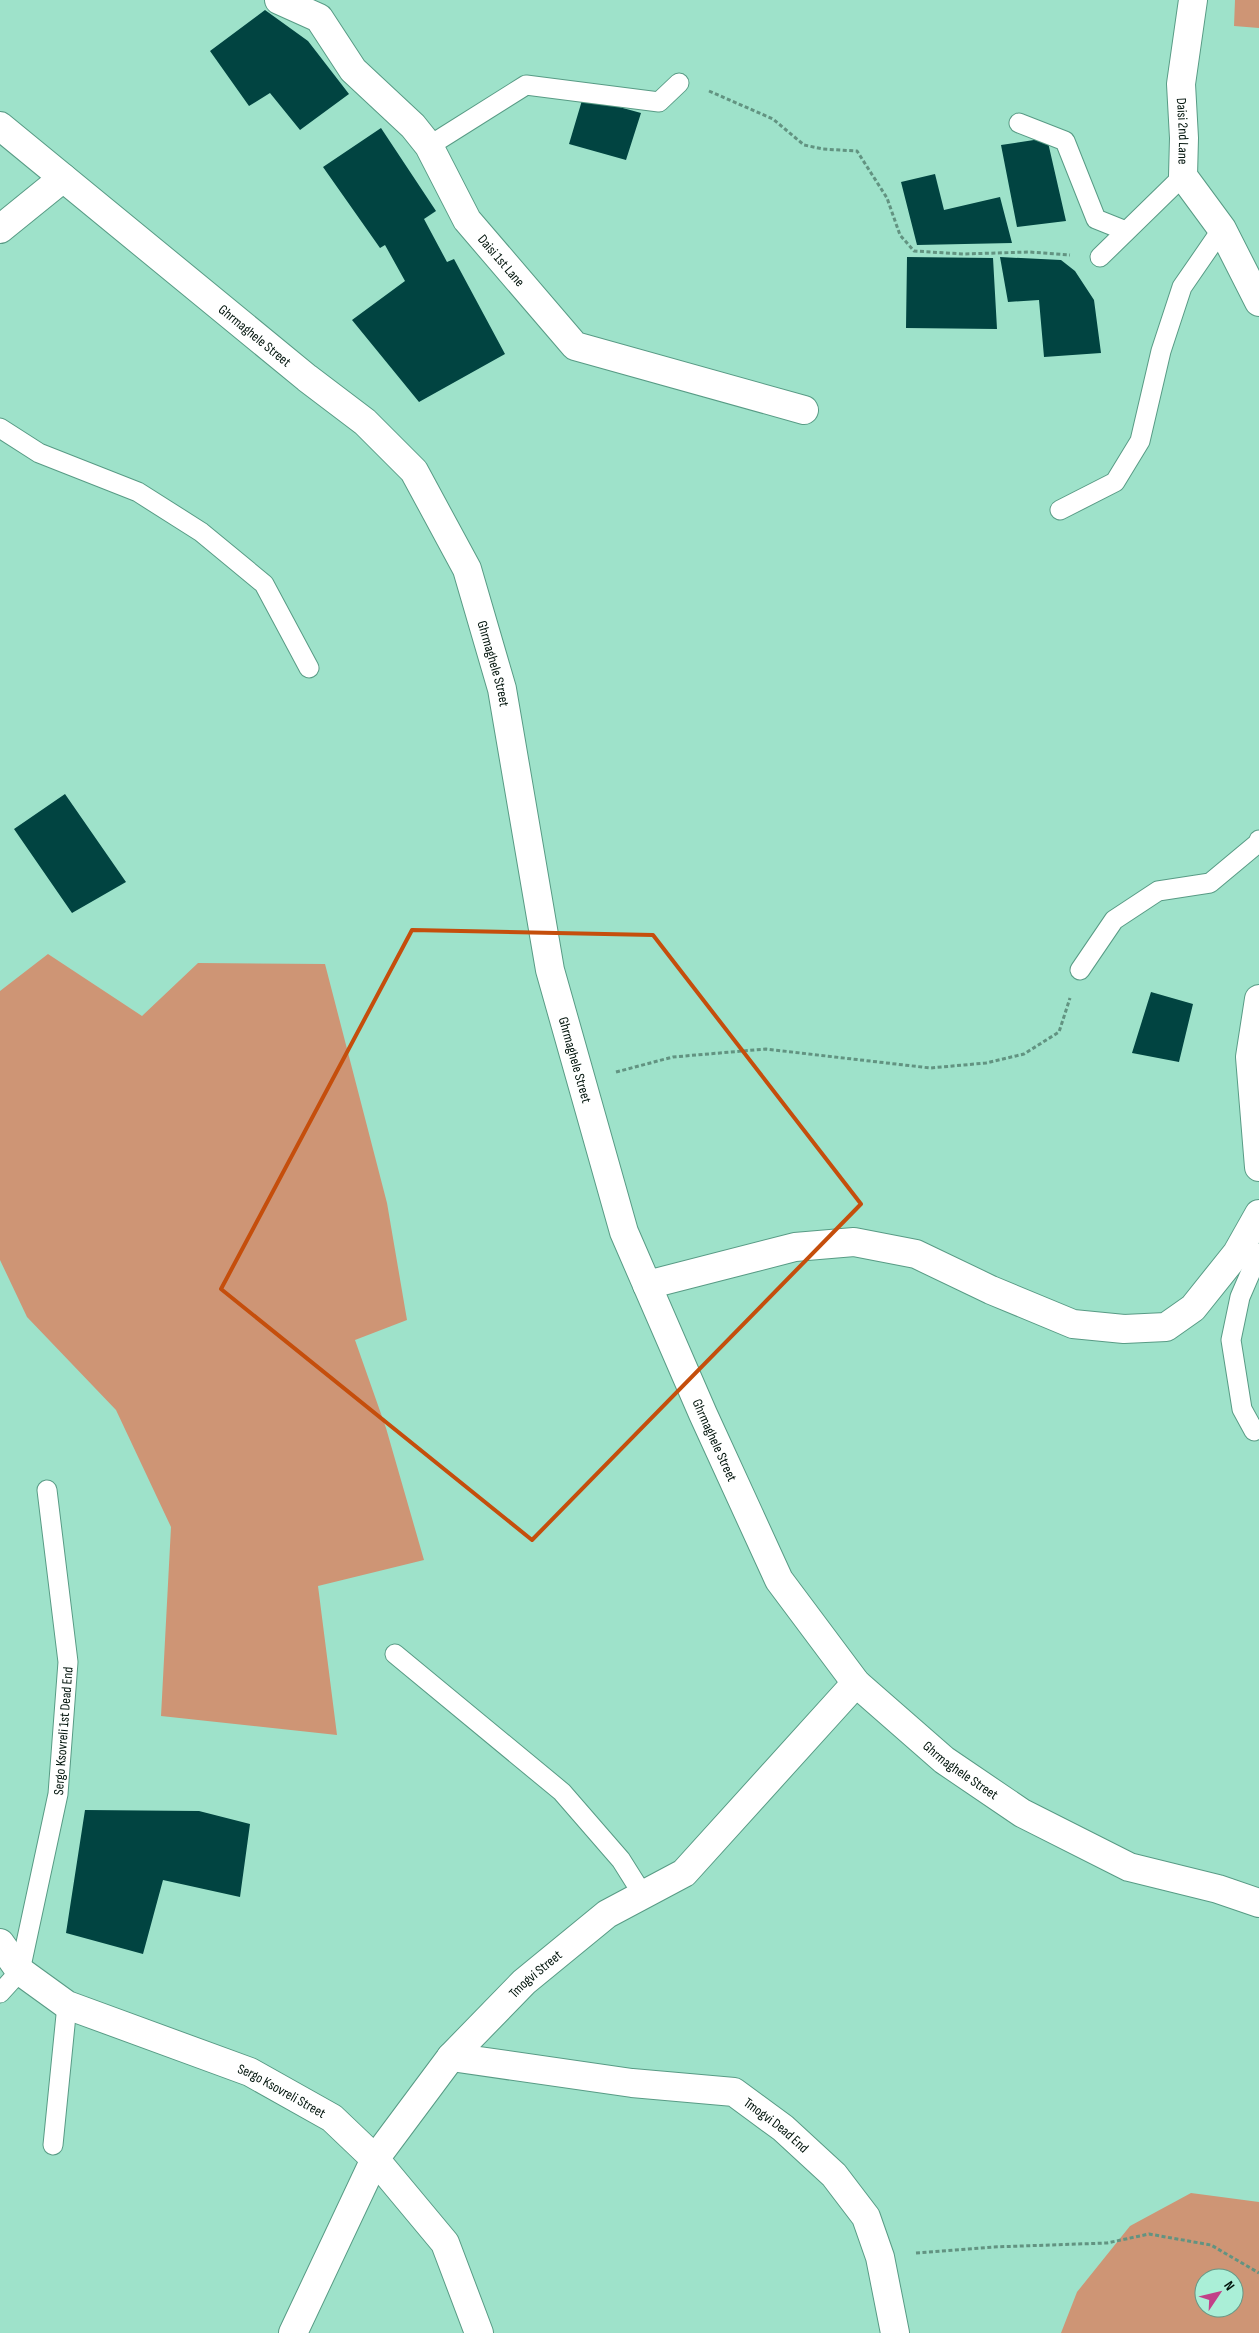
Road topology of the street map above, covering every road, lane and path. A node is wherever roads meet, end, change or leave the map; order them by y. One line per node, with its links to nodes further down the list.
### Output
1 (279, 0): 3 (street, Daisi 1st Lane)
2 (1193, 0): 8 (street, Daisi 2nd Lane)
3 (318, 9): 7 (street, Daisi 1st Lane)
4 (679, 83): 7 (lane); 13 (path)
5 (1019, 123): 12 (lane)
6 (0, 126): 9 (street, Ghrmaghele Street)
7 (429, 146): 16 (street, Daisi 1st Lane)
8 (1183, 176): 11 (street, Daisi 2nd Lane); 12 (lane)
9 (63, 178): 10 (street); 23 (street, Ghrmaghele Street)
10 (0, 229)
11 (1222, 229): 14 (street, Daisi 2nd Lane); 18 (lane)
12 (1126, 231): 13 (lane)
13 (1100, 257)
14 (1251, 269): 15 (street, Daisi 2nd Lane)
15 (1259, 302)
16 (804, 410)
17 (0, 428): 19 (lane)
18 (1060, 510)
19 (309, 668)
20 (1259, 840): 21 (lane)
21 (1080, 970): 23 (path)
22 (1259, 999): 24 (street)
23 (582, 1082): 27 (street, Ghrmaghele Street)
24 (1259, 1167)
25 (1259, 1214): 27 (street)
26 (1259, 1253): 28 (lane)
27 (647, 1285): 31 (street, Ghrmaghele Street)
28 (1254, 1431)
29 (47, 1490): 35 (lane, Sergo Ksovreli 1st Dead End)
30 (395, 1654): 32 (lane)
31 (856, 1683): 32 (street, Tmogvi Street); 33 (street, Ghrmaghele Street)
32 (643, 1894): 38 (street, Tmogvi Street)
33 (1259, 1903)
34 (0, 1943): 35 (street, Sergo Ksovreli Street)
35 (20, 1971): 36 (lane); 37 (street, Sergo Ksovreli Street)
36 (0, 1993)
37 (67, 2005): 39 (lane); 40 (street, Sergo Ksovreli Street)
38 (451, 2057): 40 (street, Tmogvi Street); 41 (street, Tmogvi Dead End)
39 (53, 2146)
40 (376, 2159): 43 (street, Tmogvi Street); 44 (street, Sergo Ksovreli Street)
41 (880, 2257): 42 (path); 45 (street, Tmogvi Dead End)
42 (1259, 2273)
43 (293, 2333)
44 (479, 2333)
45 (895, 2333)

